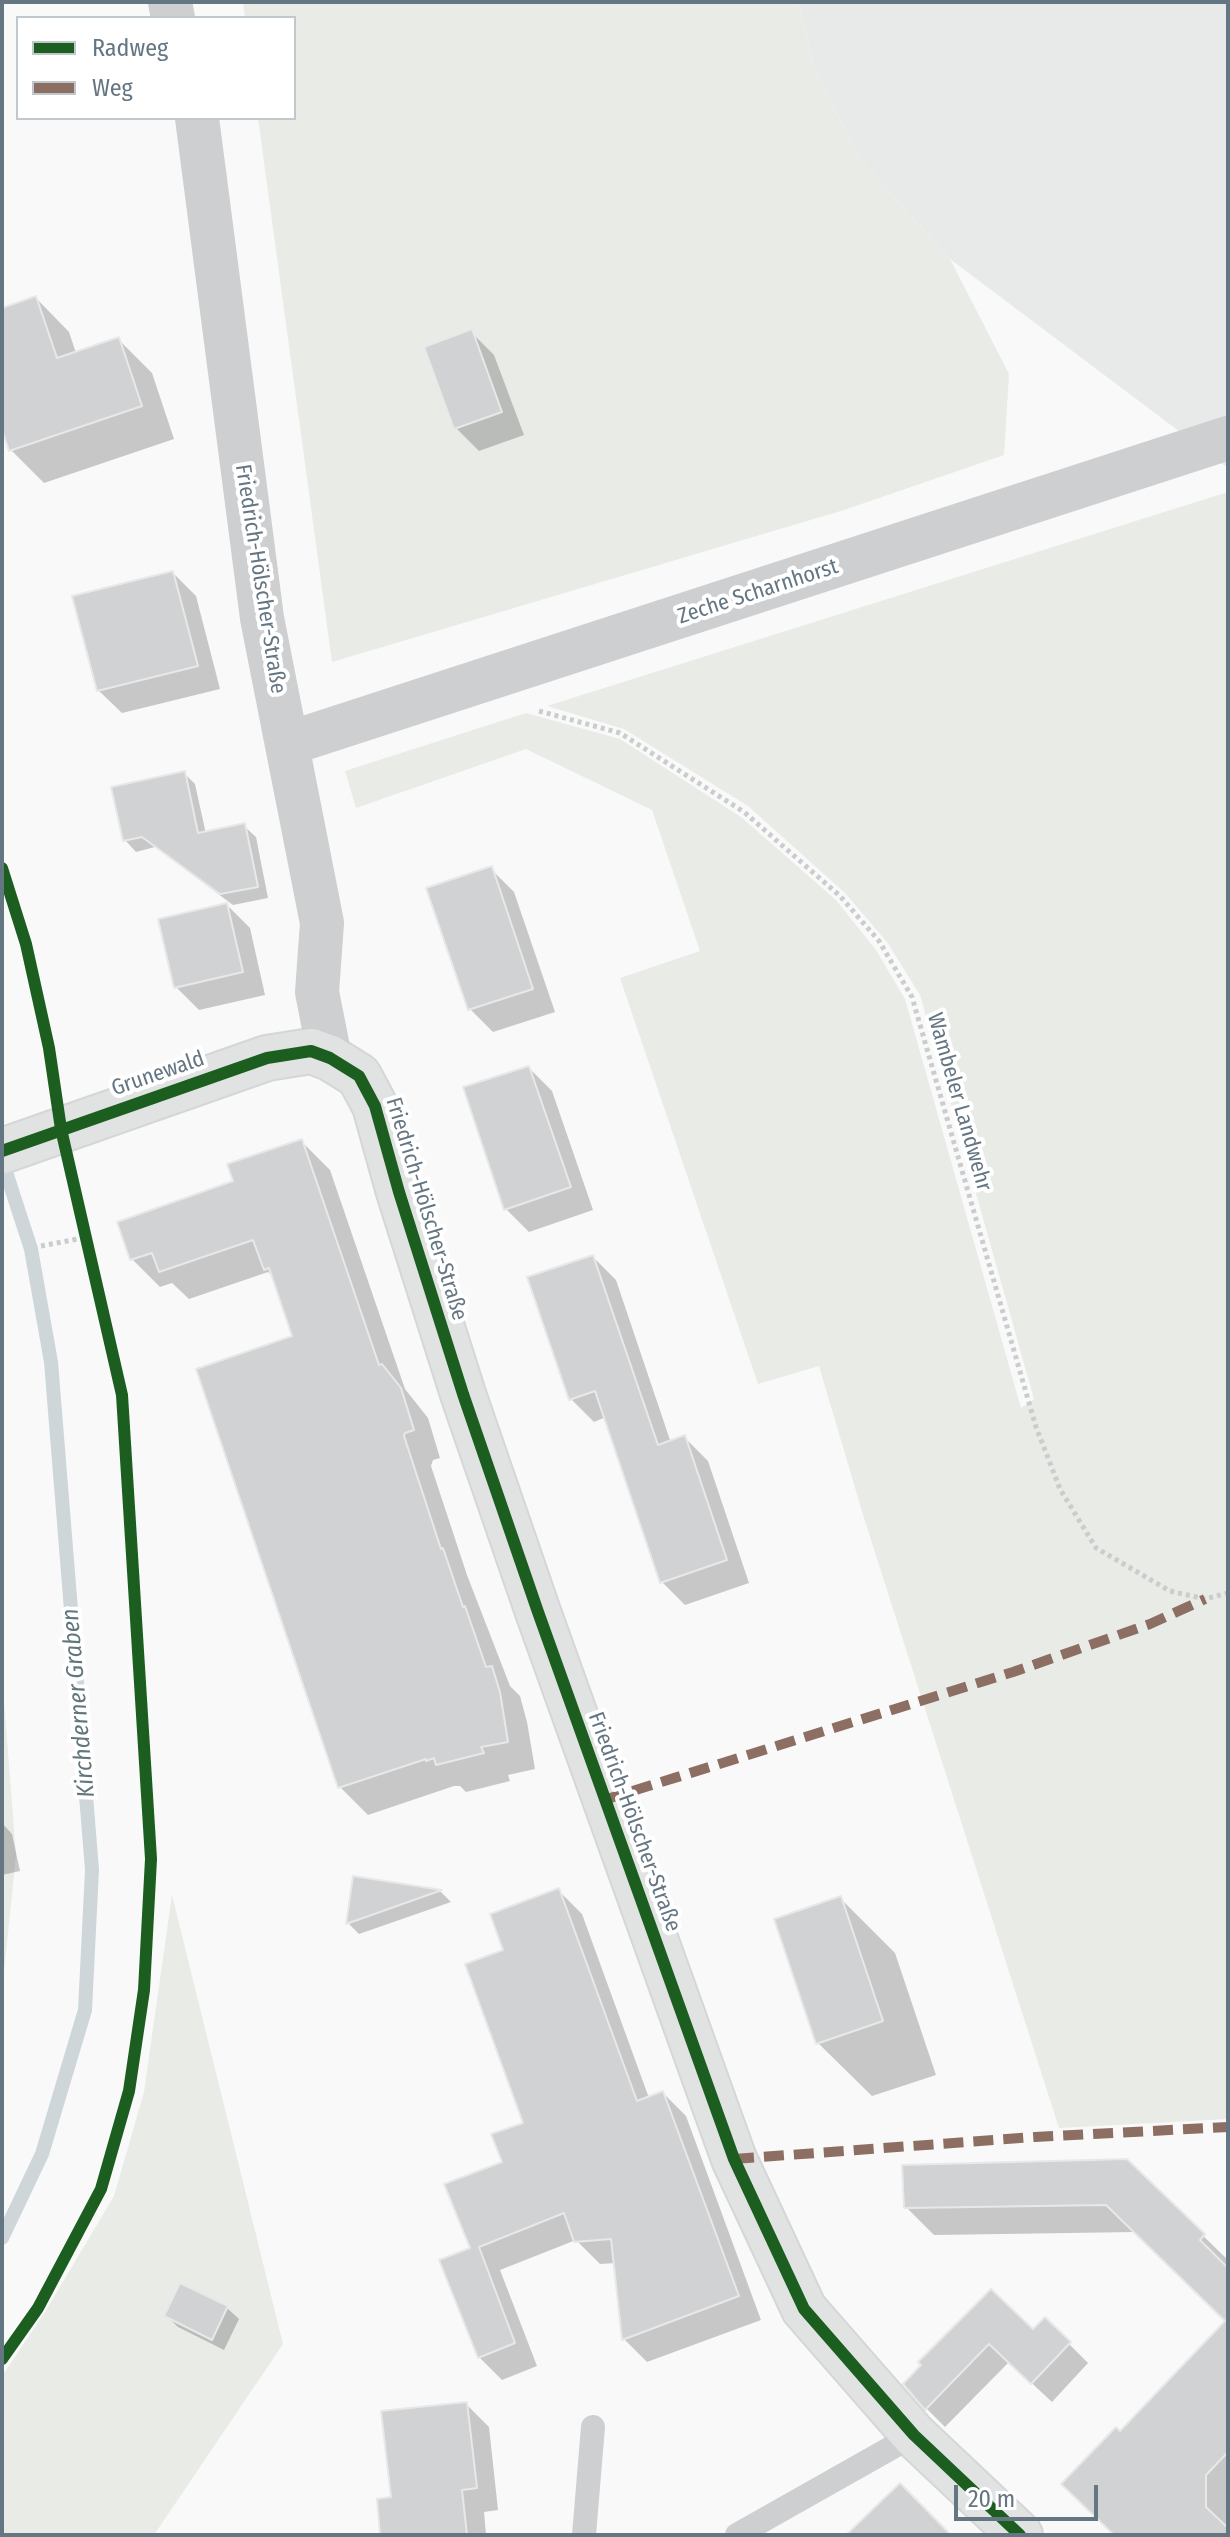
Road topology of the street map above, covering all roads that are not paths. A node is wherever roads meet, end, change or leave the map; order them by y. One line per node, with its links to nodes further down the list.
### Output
1 (197, 120): 3 (street, Friedrich-Hölscher-Straße)
2 (1228, 438): 3 (street, Zeche Scharnhorst)
3 (287, 744): 4 (street, Friedrich-Hölscher-Straße)
4 (330, 1058): 5 (street, Grunewald); 7 (street, Friedrich-Hölscher-Straße)
5 (17, 1145)
6 (593, 2427): 8 (lane)
7 (914, 2435): 9 (lane); 10 (street, Friedrich-Hölscher-Straße)
8 (584, 2535)
9 (737, 2535)
10 (1020, 2535)

